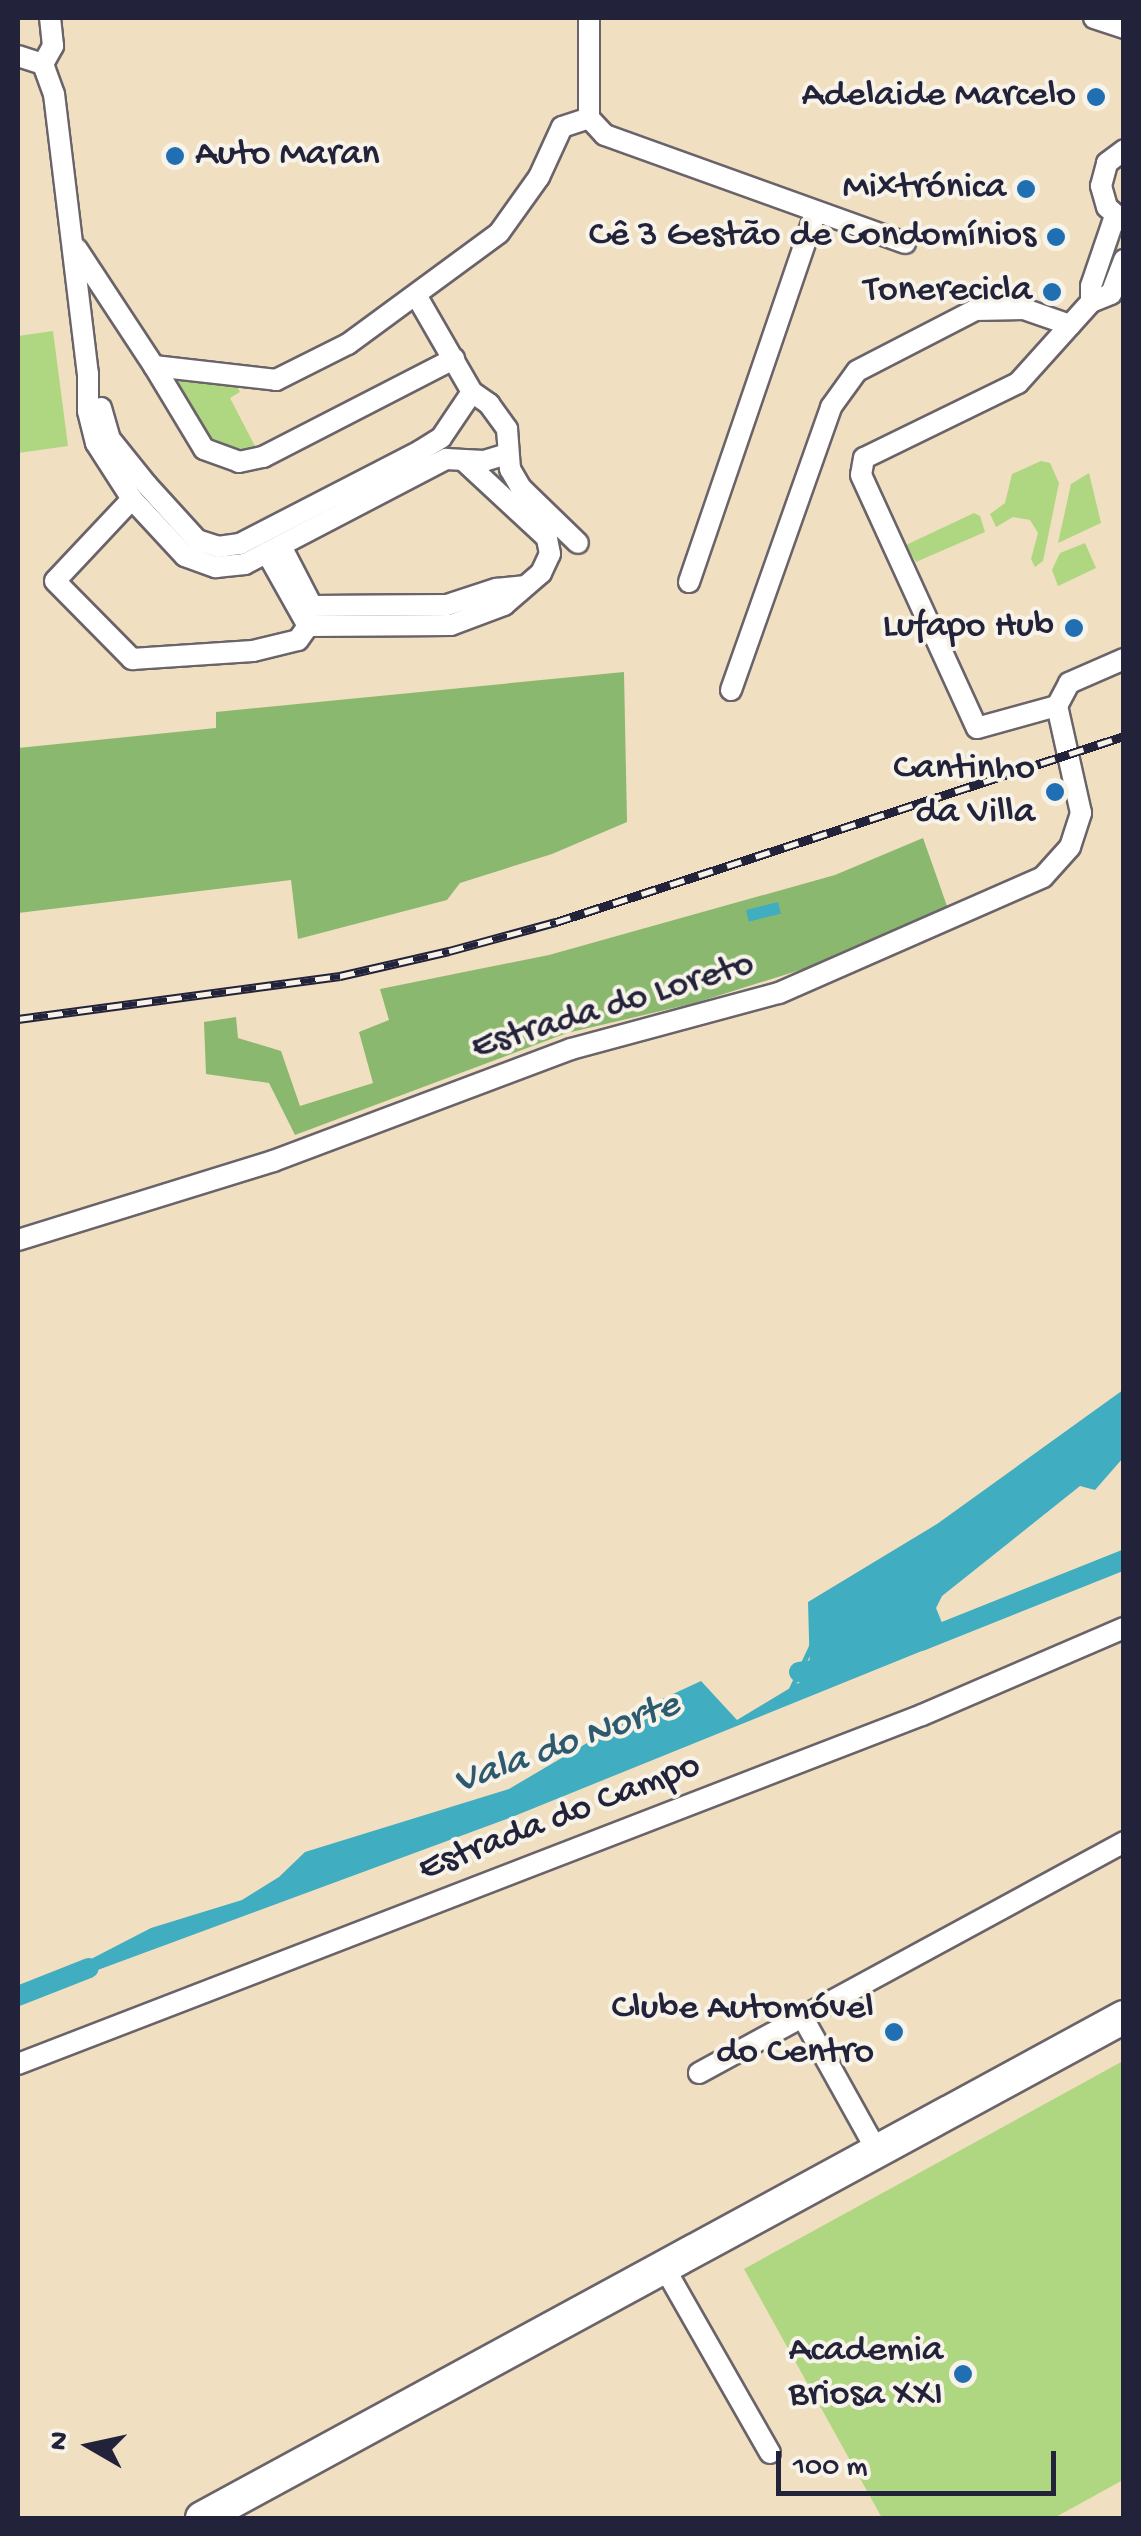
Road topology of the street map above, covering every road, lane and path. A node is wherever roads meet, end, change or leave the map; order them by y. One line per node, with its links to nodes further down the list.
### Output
1 (50, 18): 6 (street)
2 (589, 18): 7 (street)
3 (1094, 18): 4 (street)
4 (1124, 28)
5 (18, 56): 6 (street)
6 (43, 64): 11 (street)
7 (589, 118): 9 (street); 14 (street)
8 (1124, 150): 10 (street)
9 (816, 212): 12 (street); 26 (street)
10 (1119, 218): 15 (street)
11 (73, 242): 18 (street); 19 (street)
12 (905, 244)
13 (1124, 260): 15 (street)
14 (416, 295): 17 (street); 18 (street)
15 (1090, 302): 16 (street)
16 (1070, 325): 30 (street); 31 (street)
17 (454, 359): 18 (street); 20 (street)
18 (154, 366)
19 (88, 374): 20 (street); 23 (street)
20 (472, 392): 21 (street)
21 (507, 454): 22 (street); 24 (street)
22 (464, 460): 25 (street); 27 (street)
23 (132, 499): 25 (street); 28 (street)
24 (578, 543)
25 (274, 549): 27 (street); 28 (street)
26 (690, 582)
27 (526, 586): 28 (street)
28 (308, 626)
29 (1124, 659): 31 (street)
30 (731, 690)
31 (1057, 706): 32 (street, Estrada do Loreto)
32 (18, 1240)
33 (1124, 1628): 37 (street, Estrada do Campo)
34 (1124, 1842): 35 (street)
35 (802, 2016): 38 (street); 39 (street)
36 (1124, 2017): 39 (main road)
37 (18, 2064)
38 (699, 2073)
39 (877, 2151): 40 (main road)
40 (664, 2267): 41 (street); 42 (main road)
41 (770, 2453)
42 (202, 2518)

